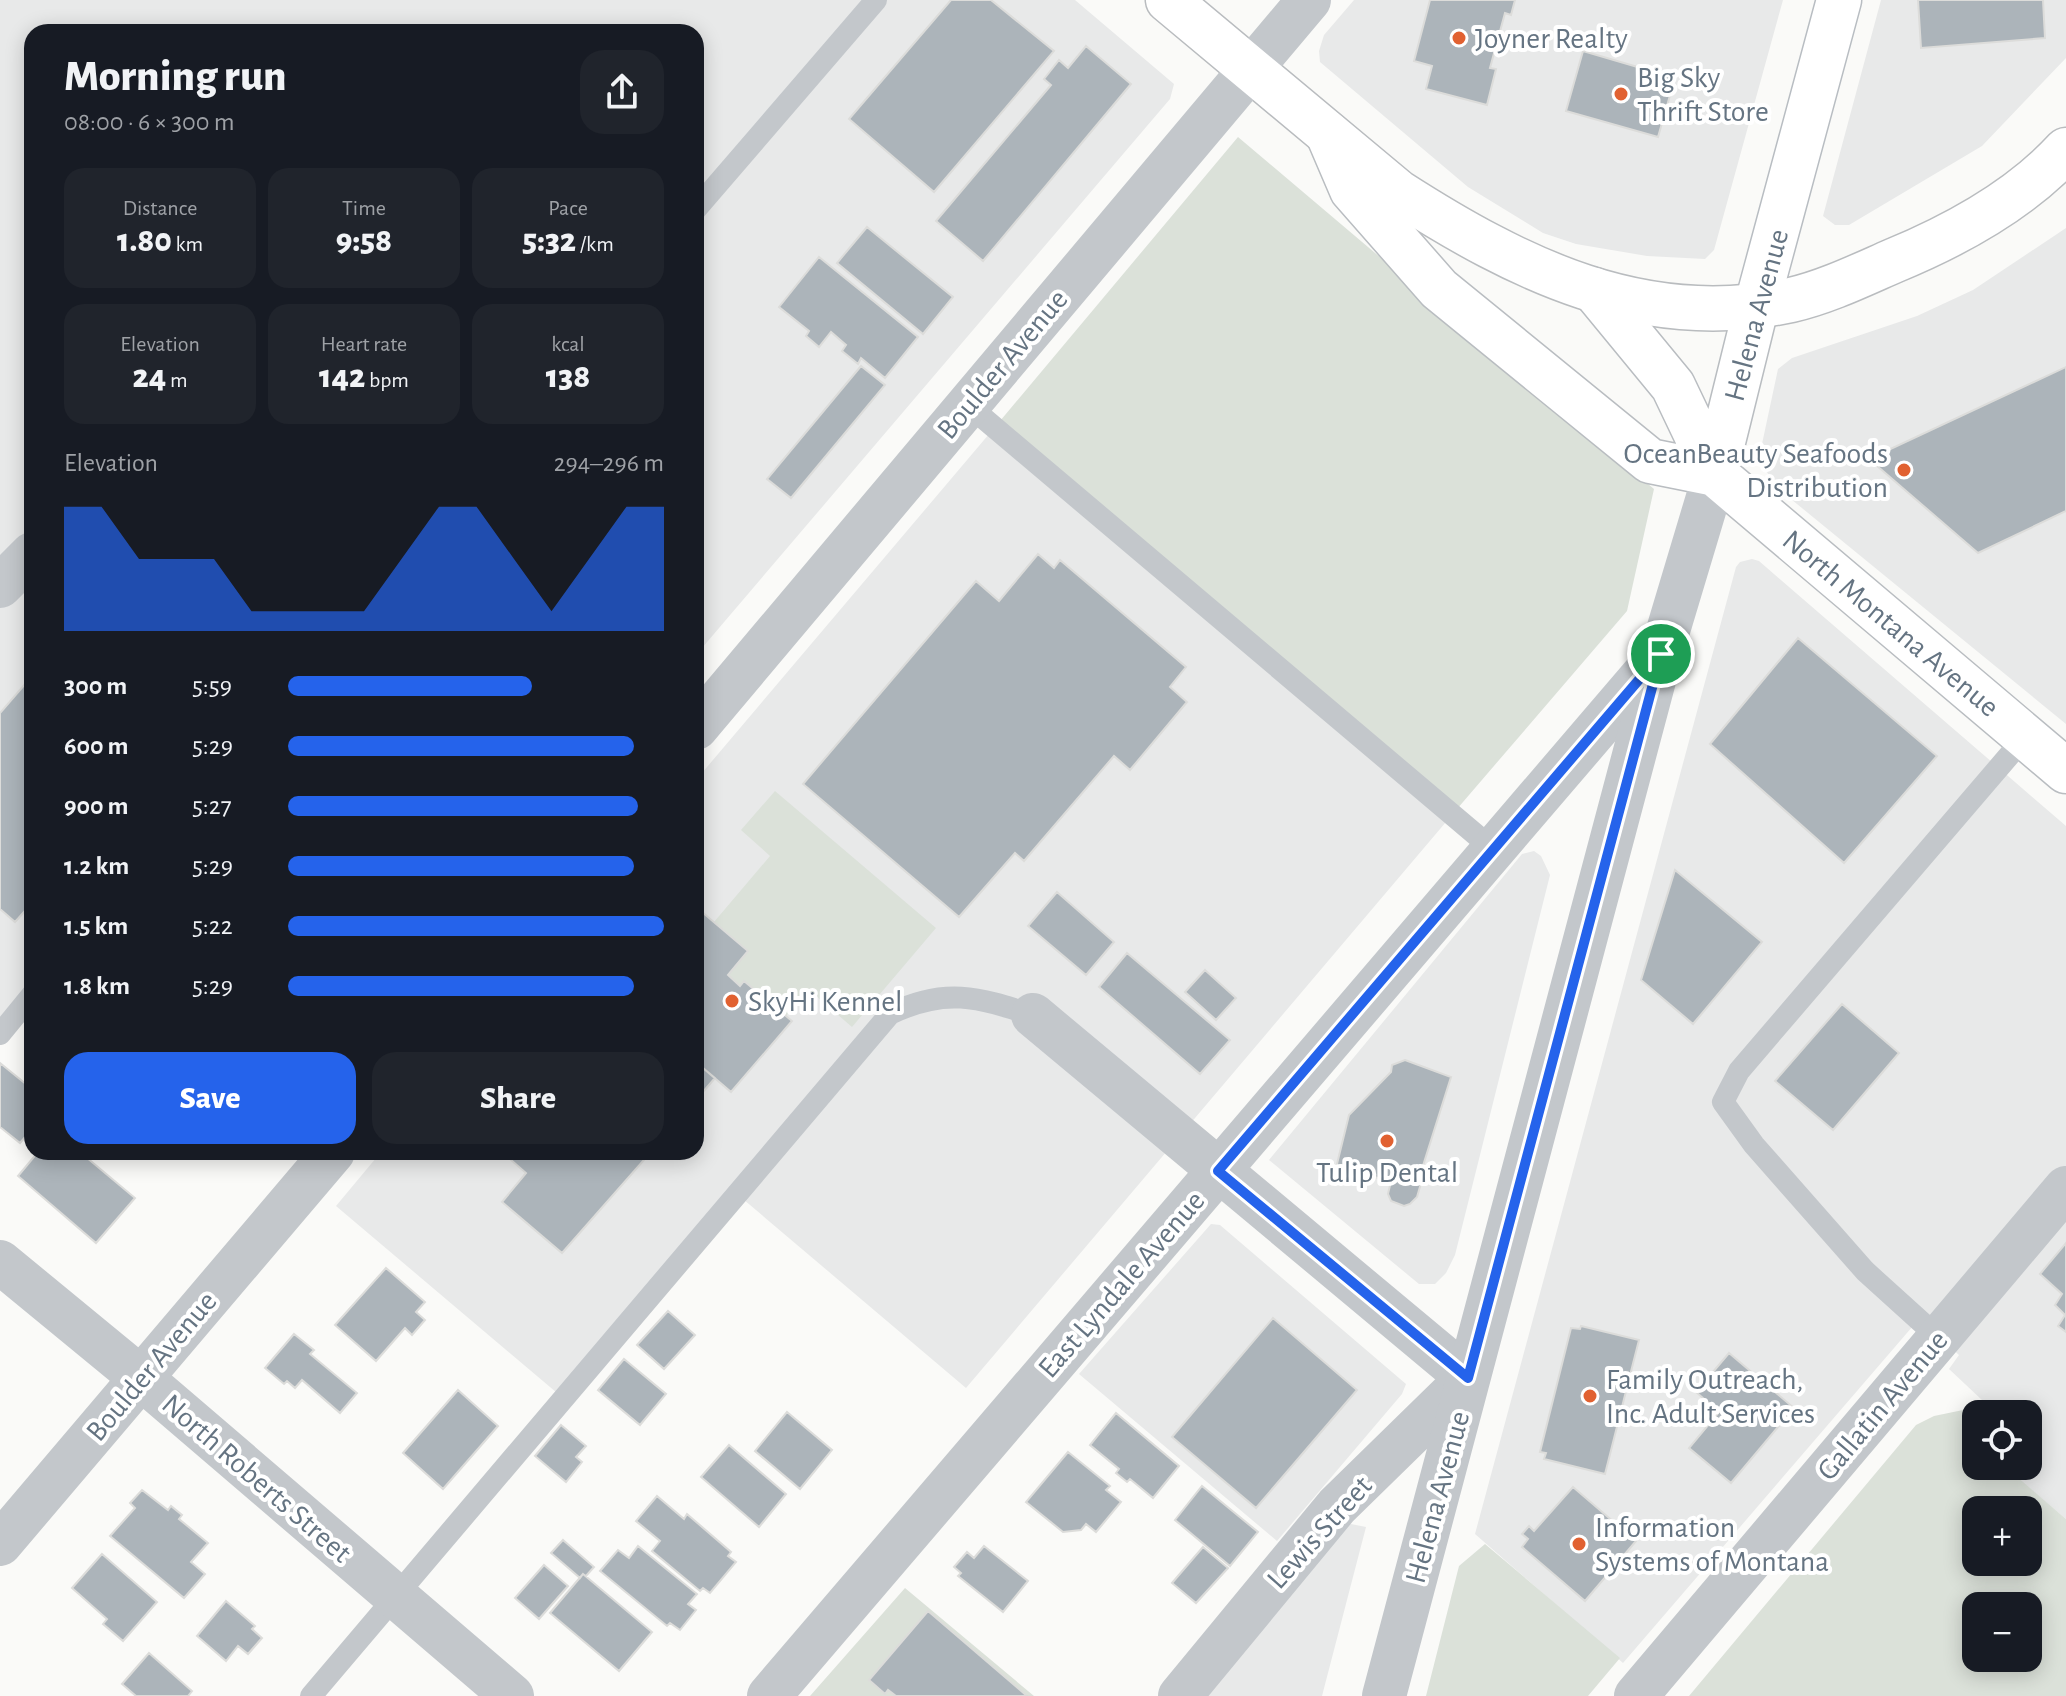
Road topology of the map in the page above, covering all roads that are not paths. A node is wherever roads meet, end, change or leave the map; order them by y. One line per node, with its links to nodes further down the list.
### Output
1 (876, 0): 8 (lane)
2 (1168, 0): 5 (main road, North Montana Avenue)
3 (1309, 0): 5 (street, Boulder Avenue)
4 (1839, 0): 10 (main road, Helena Avenue)
5 (1250, 70): 6 (main road, North Montana Avenue); 11 (street, Boulder Avenue)
6 (1328, 134): 9 (main road, North Montana Avenue); 12 (main road, North Montana Avenue)
7 (2066, 150): 10 (main road)
8 (704, 200)
9 (1594, 290): 10 (main road, North Montana Avenue); 12 (main road, North Montana Avenue)
10 (1757, 304): 12 (main road, Helena Avenue)
11 (968, 405): 16 (street, Boulder Avenue); 19 (lane)
12 (1715, 474): 15 (street, Helena Avenue); 17 (main road, North Montana Avenue)
13 (24, 562): 14 (street)
14 (0, 586)
15 (1661, 654): 19 (street, East Lyndale Avenue); 29 (street, Helena Avenue)
16 (704, 718)
17 (2025, 737): 18 (main road, North Montana Avenue); 27 (lane)
18 (2066, 771)
19 (1494, 850): 24 (street, East Lyndale Avenue)
20 (24, 1005): 22 (lane)
21 (1033, 1015): 24 (street); 31 (lane)
22 (0, 1034)
23 (326, 1160): 28 (street, Boulder Avenue)
24 (1218, 1171): 29 (street); 34 (street, East Lyndale Avenue)
25 (2066, 1188): 27 (street, Gallatin Avenue)
26 (0, 1262): 28 (street, North Roberts Street)
27 (1939, 1338): 37 (street, Gallatin Avenue)
28 (141, 1378): 30 (street, Boulder Avenue); 31 (street, North Roberts Street)
29 (1468, 1378): 35 (street, Lewis Street); 36 (street, Helena Avenue)
30 (0, 1544)
31 (396, 1597): 32 (lane); 33 (street, North Roberts Street)
32 (311, 1696)
33 (512, 1696)
34 (769, 1696)
35 (1180, 1696)
36 (1384, 1696)
37 (1636, 1696)

